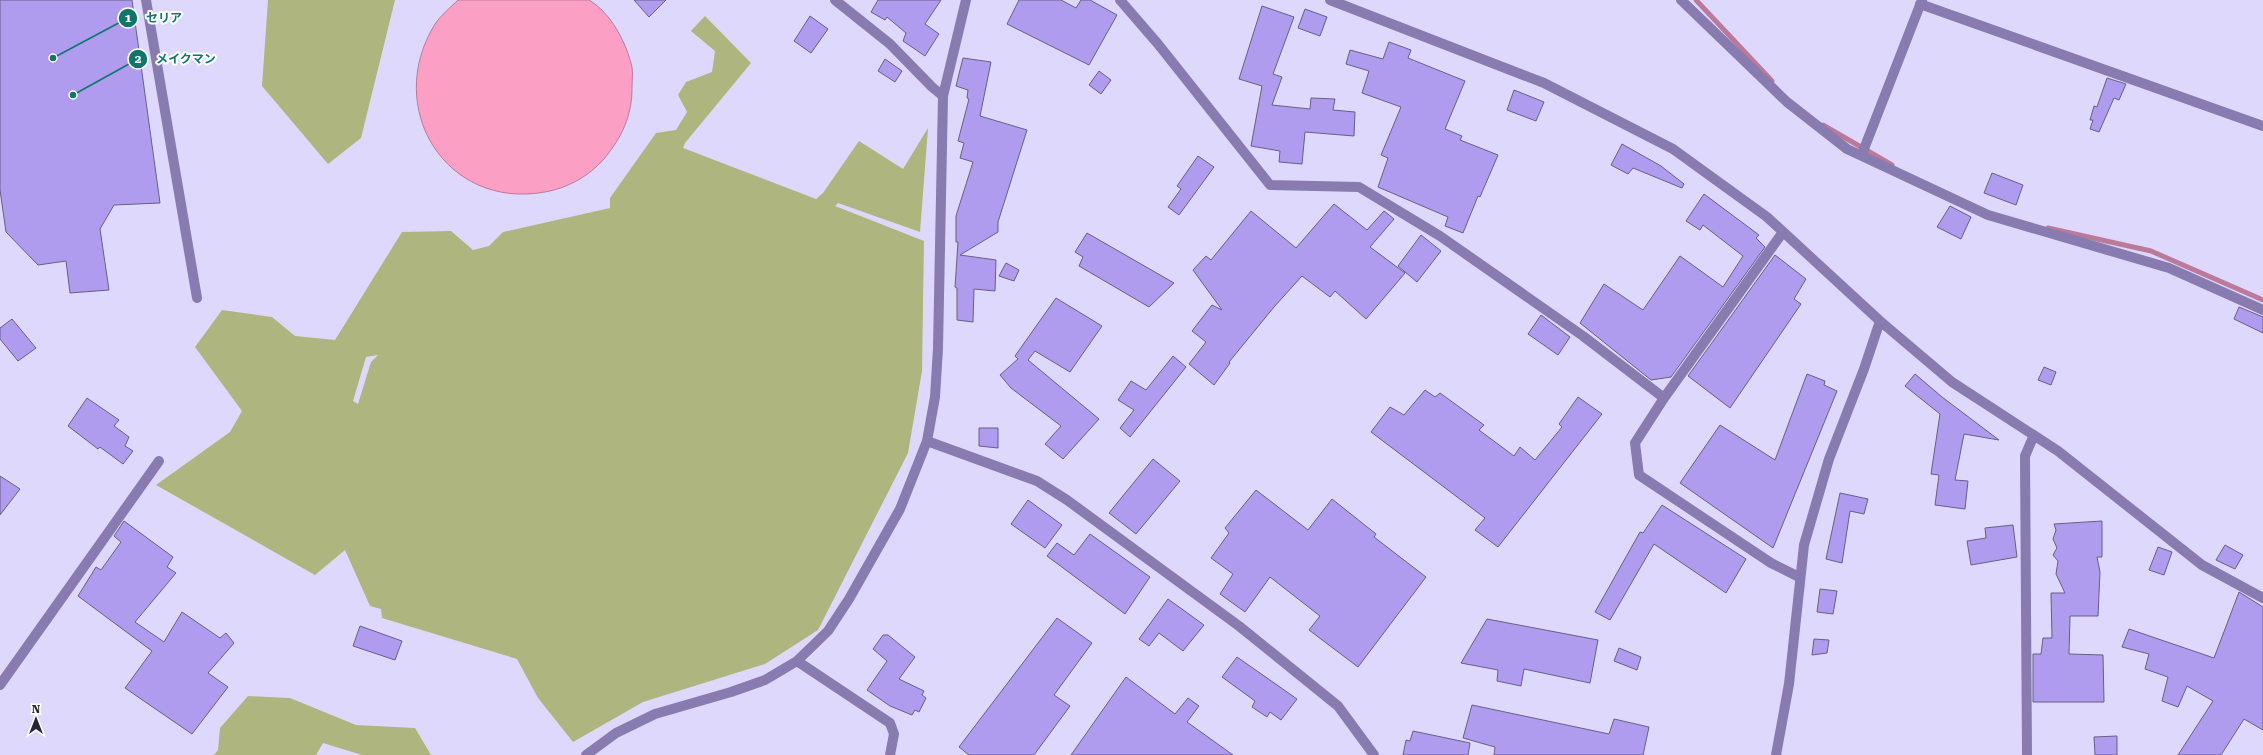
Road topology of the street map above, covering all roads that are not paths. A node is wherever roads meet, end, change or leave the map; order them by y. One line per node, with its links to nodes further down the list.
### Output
1 (146, 0): 12 (street)
2 (835, 0): 8 (street)
3 (966, 0): 8 (street)
4 (1120, 0): 15 (street)
5 (1330, 0): 11 (street)
6 (1681, 0): 10 (street)
7 (1921, 2): 9 (street); 10 (street)
8 (943, 96): 17 (street)
9 (2263, 126)
10 (1862, 153): 13 (street)
11 (1783, 232): 14 (street); 15 (street)
12 (197, 298)
13 (2263, 310)
14 (1880, 321): 16 (street); 19 (street)
15 (1664, 398): 19 (street)
16 (2034, 435): 20 (street); 27 (street)
17 (927, 441): 21 (street); 25 (street)
18 (159, 461): 22 (street)
19 (1799, 577): 26 (street)
20 (2263, 598)
21 (797, 661): 23 (street); 24 (street)
22 (0, 685)
23 (586, 755)
24 (890, 755)
25 (1374, 755)
26 (1776, 755)
27 (2026, 755)

